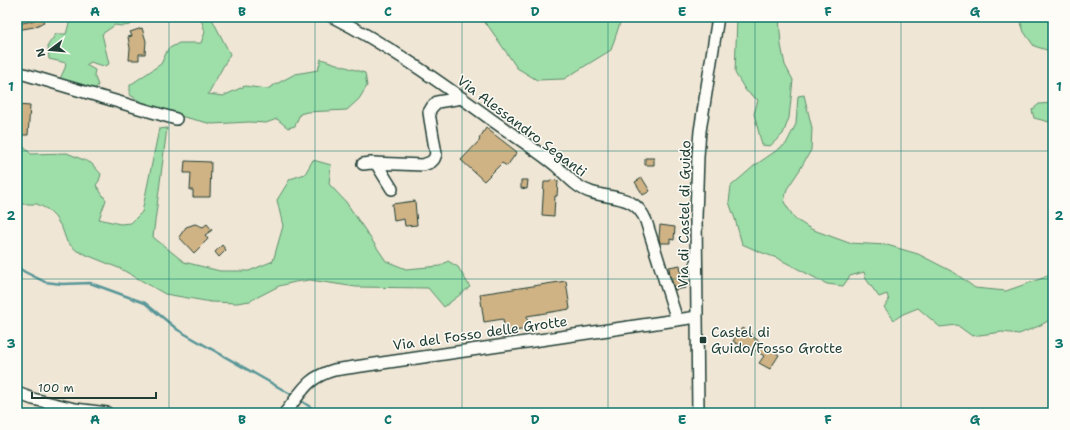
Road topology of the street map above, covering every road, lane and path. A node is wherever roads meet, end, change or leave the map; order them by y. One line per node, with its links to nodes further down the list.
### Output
1 (333, 17): 4 (street, Via Alessandro Seganti)
2 (718, 17): 9 (street, Via di Castel di Guido)
3 (17, 72): 5 (street)
4 (462, 98): 6 (street); 10 (street, Via Alessandro Seganti)
5 (176, 119)
6 (376, 163): 7 (street); 8 (street)
7 (363, 164)
8 (392, 189)
9 (697, 317): 10 (street, Via del Fosso delle Grotte); 14 (street, Via di Castel di Guido)
10 (677, 320): 13 (street, Via del Fosso delle Grotte)
11 (17, 393): 12 (street)
12 (107, 413)
13 (285, 413)
14 (698, 413)

